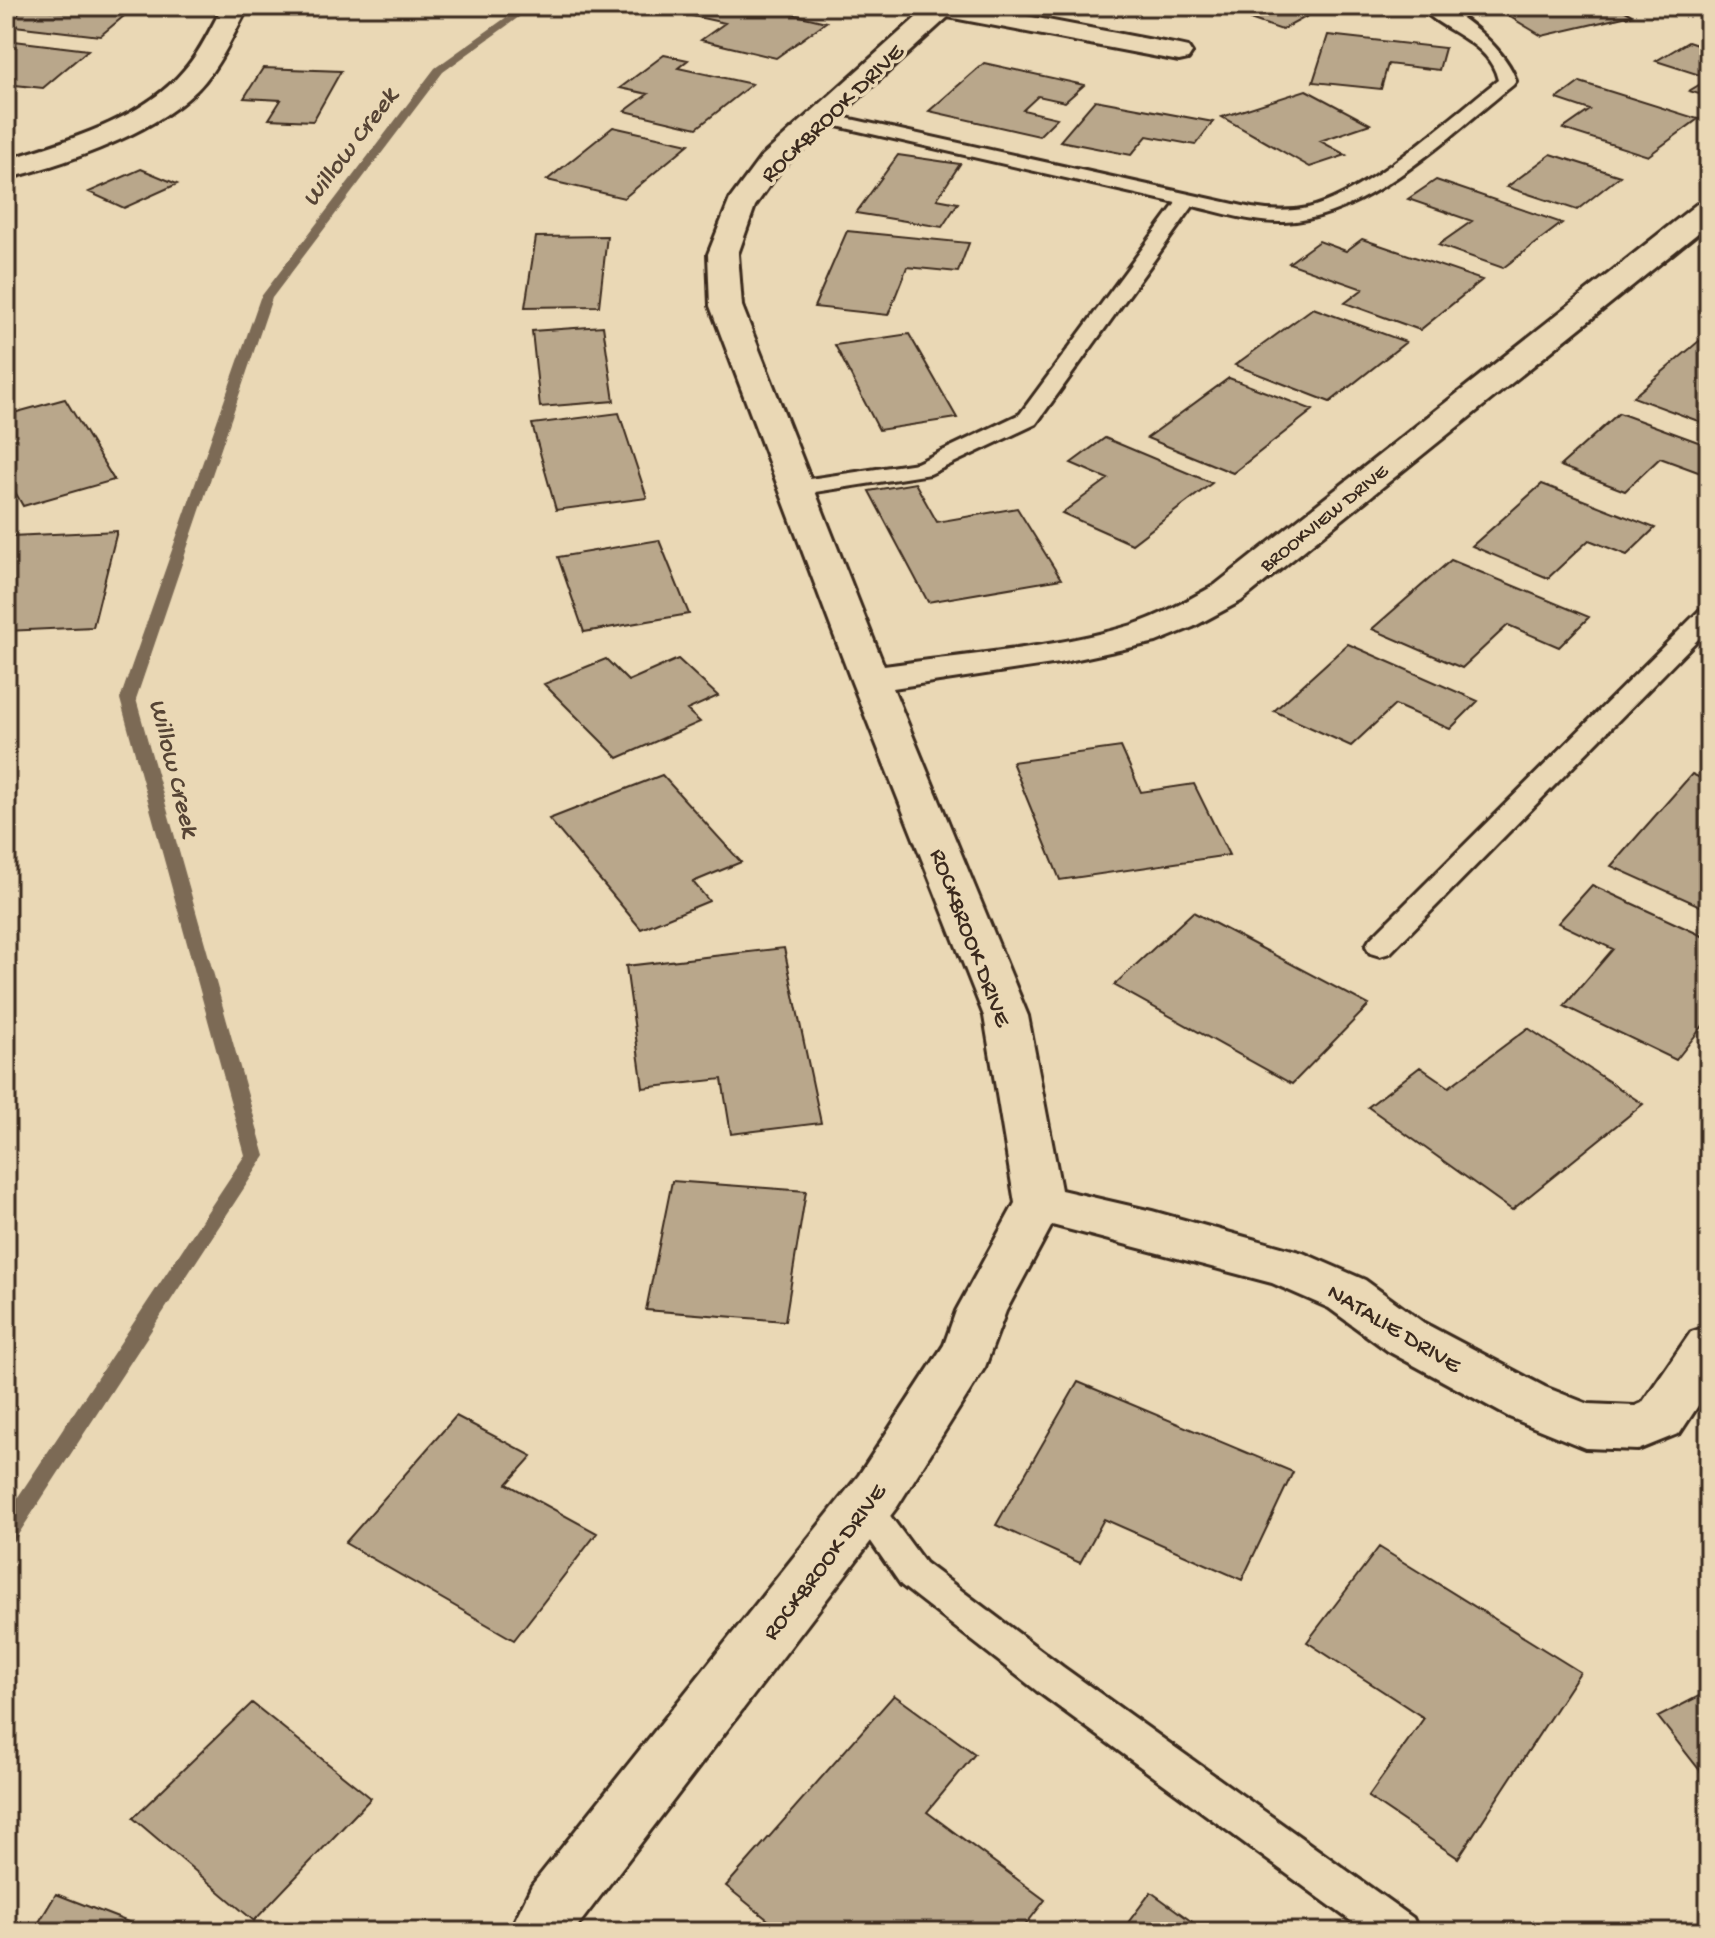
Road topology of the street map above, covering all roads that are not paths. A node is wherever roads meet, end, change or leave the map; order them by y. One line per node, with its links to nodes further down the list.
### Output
1 (236, 6): 6 (street)
2 (1427, 6): 7 (lane)
3 (944, 7): 4 (street); 5 (street, ROCKBROOK DRIVE)
4 (1179, 53)
5 (819, 117): 7 (lane); 9 (street, ROCKBROOK DRIVE)
6 (6, 170)
7 (1188, 200): 9 (lane)
8 (1709, 209): 11 (street, BROOKVIEW DRIVE)
9 (796, 488): 11 (street, ROCKBROOK DRIVE)
10 (1709, 614): 12 (lane)
11 (870, 680): 13 (street, ROCKBROOK DRIVE)
12 (1380, 946)
13 (1039, 1203): 14 (street, NATALIE DRIVE); 15 (street, ROCKBROOK DRIVE)
14 (1709, 1347)
15 (865, 1508): 16 (street, ROCKBROOK DRIVE); 17 (lane)
16 (540, 1932)
17 (1399, 1932)

